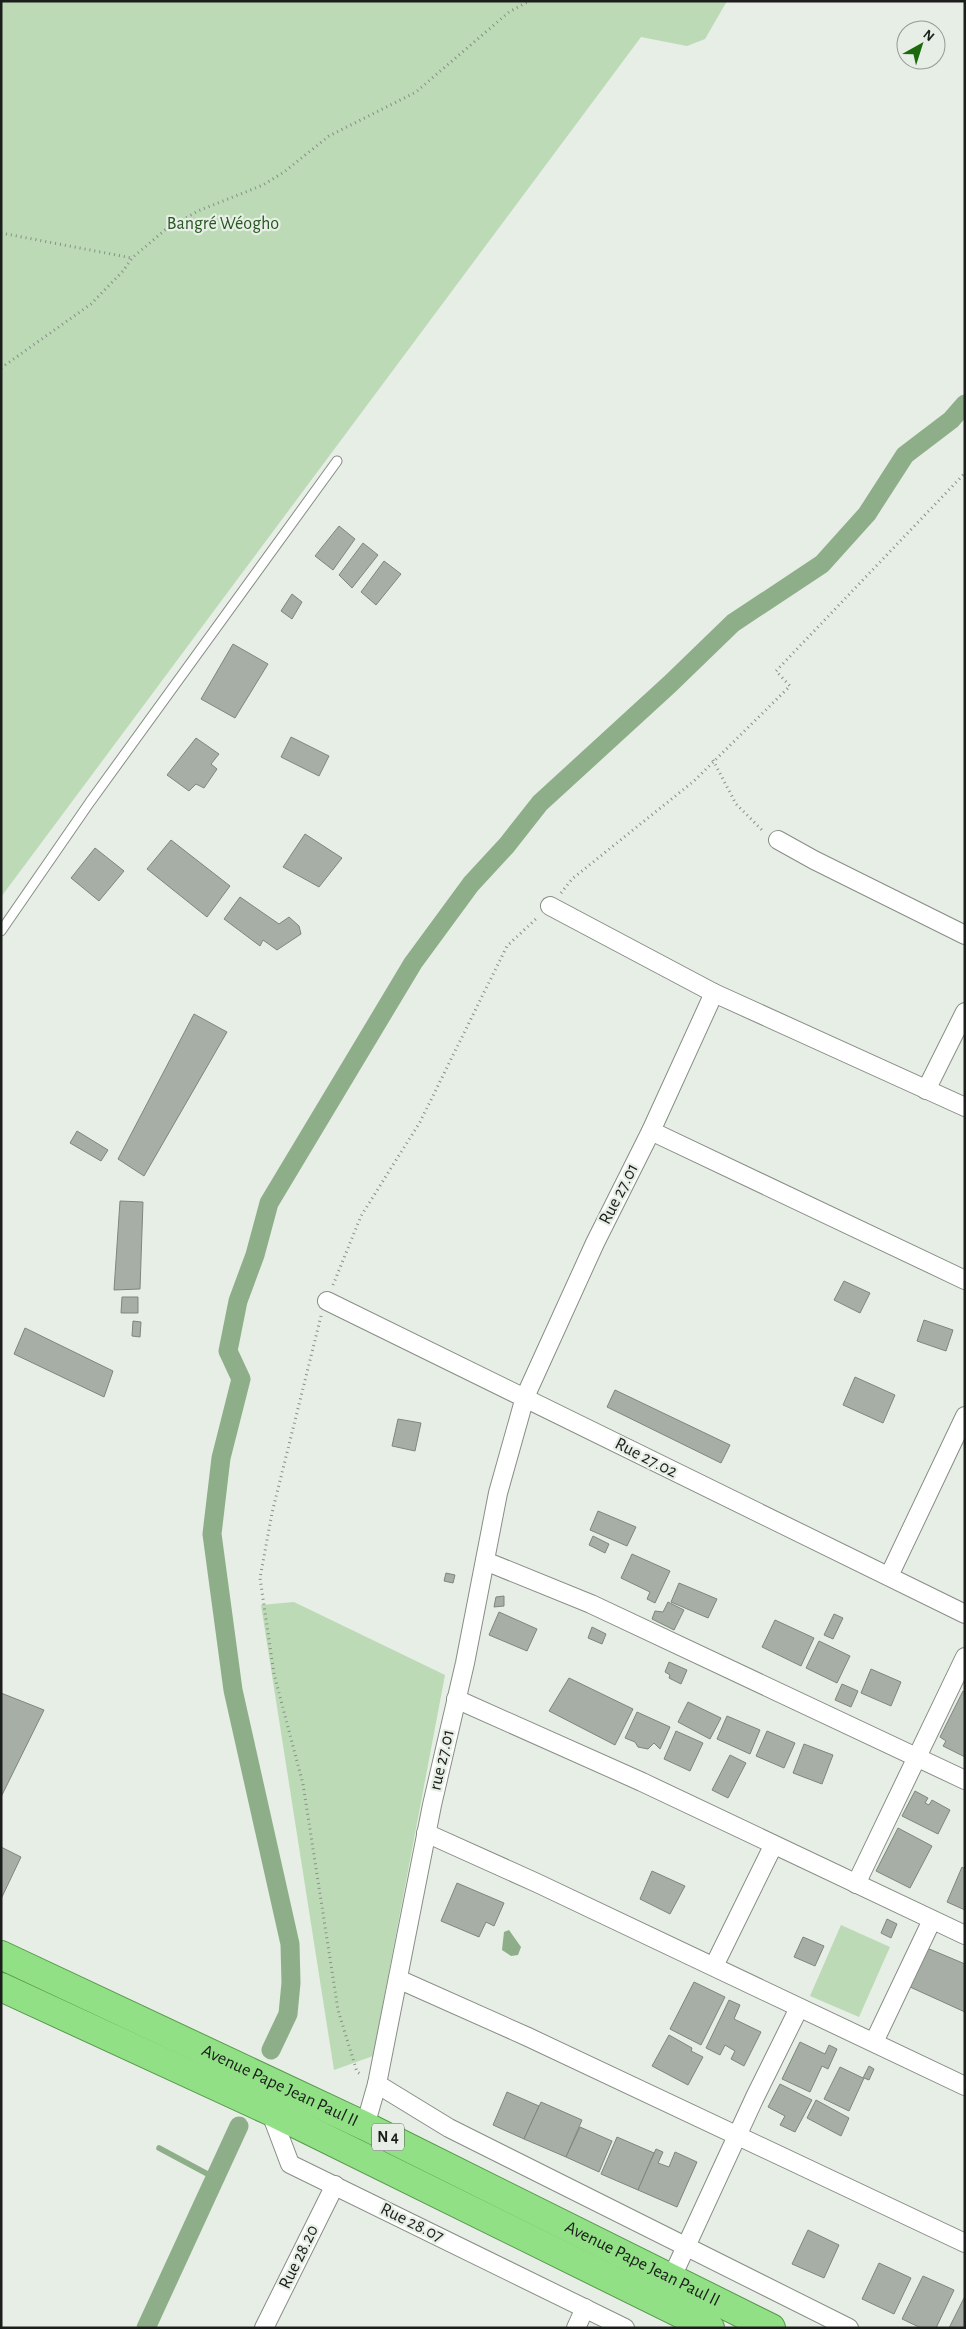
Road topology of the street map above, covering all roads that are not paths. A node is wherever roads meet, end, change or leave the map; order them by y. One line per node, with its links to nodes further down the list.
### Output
1 (337, 461): 4 (lane)
2 (778, 840): 5 (street)
3 (550, 906): 6 (street)
4 (1, 931)
5 (965, 935)
6 (714, 993): 8 (street); 10 (street, Rue 27.01)
7 (965, 1012): 8 (street)
8 (926, 1090): 9 (street)
9 (965, 1107)
10 (651, 1131): 11 (street); 13 (street, Rue 27.01)
11 (965, 1280)
12 (327, 1301): 13 (street, Rue 27.02)
13 (525, 1396): 16 (street, rue 27.01); 17 (street, Rue 27.02)
14 (965, 1416): 15 (street)
15 (960, 1438): 17 (street)
16 (485, 1561): 20 (street, rue 27.01); 21 (street)
17 (889, 1576): 18 (street, Rue 27.02)
18 (965, 1614)
19 (965, 1658): 21 (street)
20 (456, 1699): 23 (street, rue 27.01); 24 (street)
21 (916, 1758): 22 (street); 25 (street)
22 (965, 1780)
23 (426, 1833): 29 (street); 30 (street, rue 27.01)
24 (773, 1846): 25 (street); 29 (street)
25 (856, 1884): 26 (street)
26 (932, 1920): 27 (street); 33 (street)
27 (965, 1934)
28 (1, 1955): 37 (highway, Avenue Pape Jean Paul II / N 4)
29 (714, 1966): 32 (street)
30 (398, 1980): 34 (street, rue 27.01); 38 (street)
31 (1, 1987): 36 (highway, Avenue Pape Jean Paul II / N 4)
32 (799, 2008): 33 (street); 38 (street)
33 (874, 2042): 35 (street)
34 (377, 2084): 37 (street, rue 27.01); 41 (street)
35 (965, 2086)
36 (270, 2110): 39 (street, Rue 28.07); 47 (highway, Avenue Pape Jean Paul II / N 4)
37 (365, 2126): 42 (highway, Avenue Pape Jean Paul II / N 4)
38 (737, 2136): 40 (street); 41 (street)
39 (335, 2186): 43 (street, Rue 28.07); 44 (street, Rue 28.20)
40 (965, 2243)
41 (687, 2246): 42 (street); 49 (street)
42 (671, 2279): 48 (highway, Avenue Pape Jean Paul II / N 4)
43 (585, 2308): 45 (street); 46 (street, Rue 28.07)
44 (264, 2328)
45 (576, 2328)
46 (625, 2328)
47 (710, 2328)
48 (771, 2328)
49 (849, 2328)

